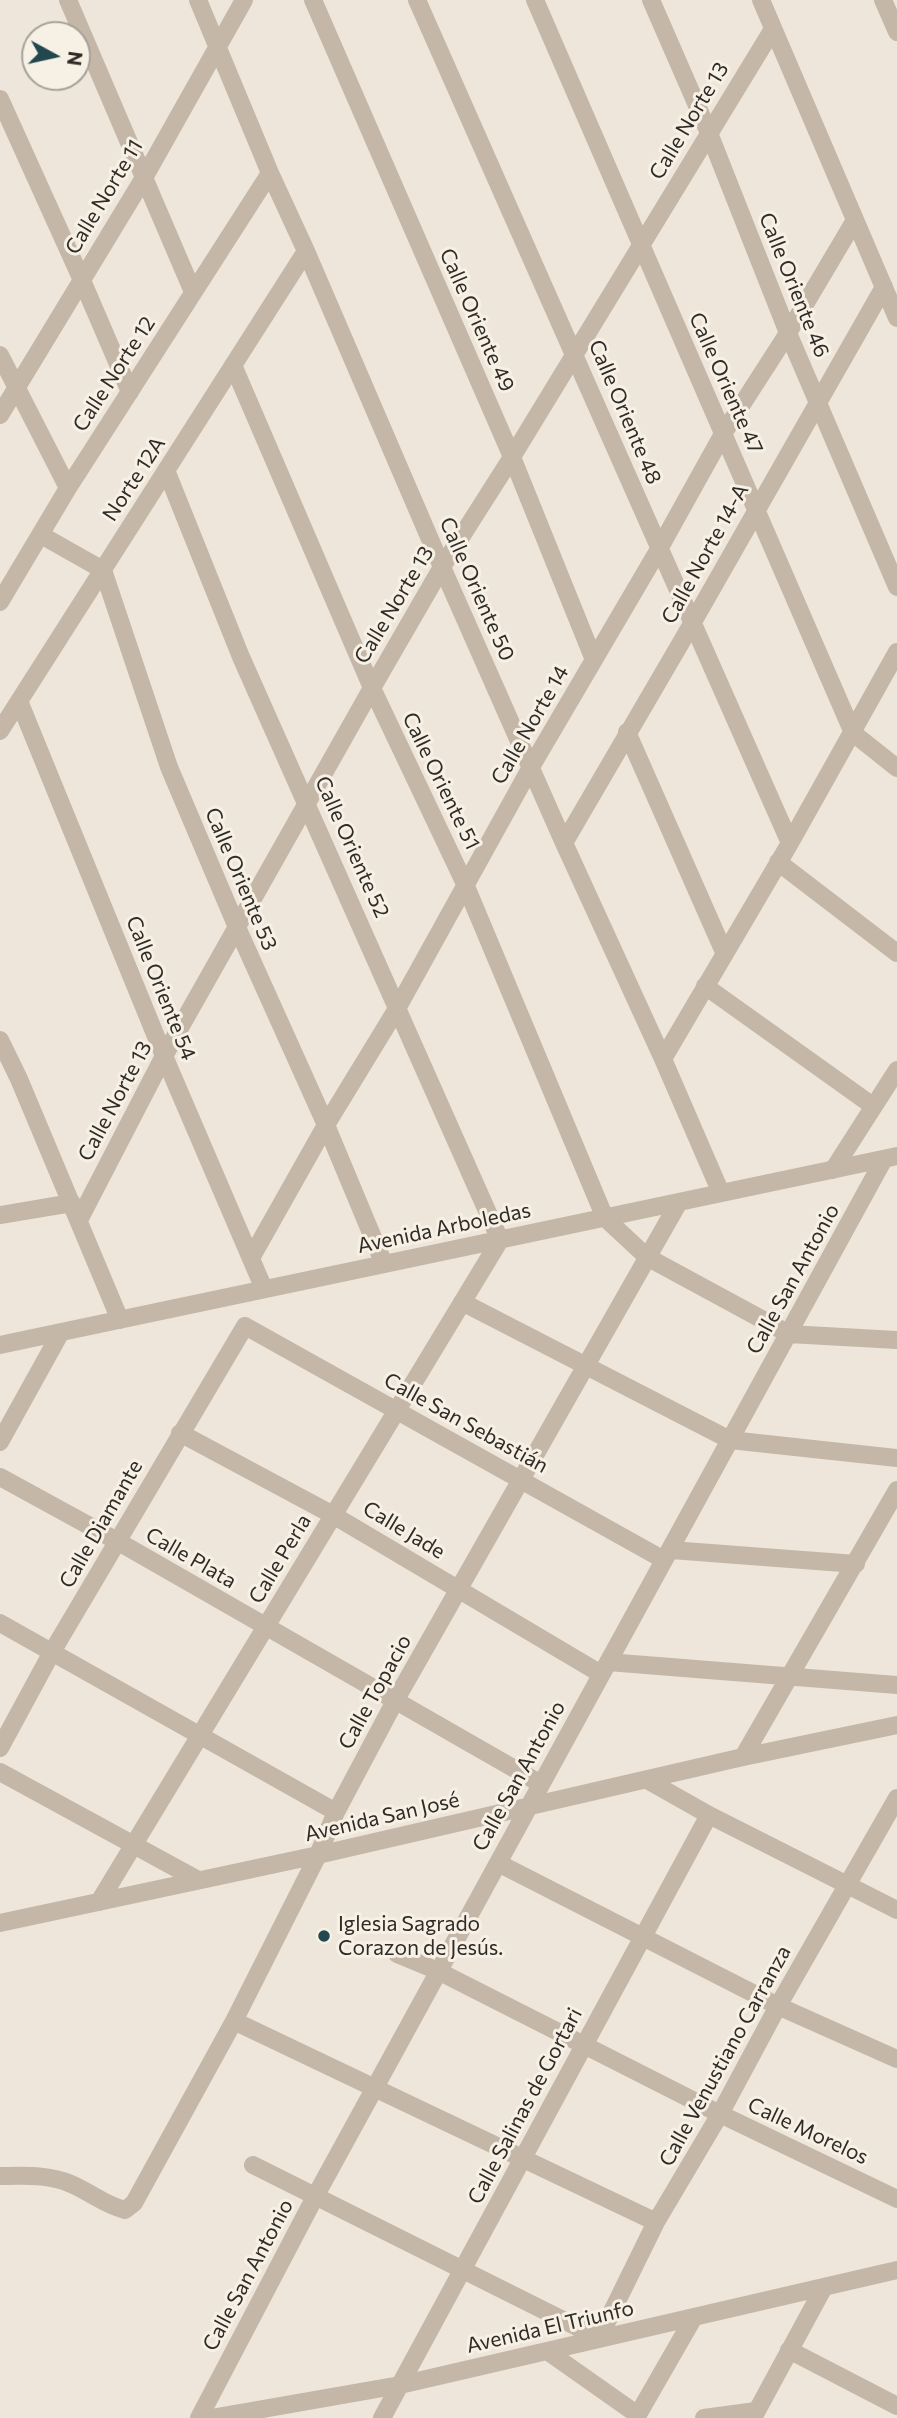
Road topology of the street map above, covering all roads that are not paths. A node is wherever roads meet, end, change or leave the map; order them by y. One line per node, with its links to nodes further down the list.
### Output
1 (68, 0): 16 (street)
2 (198, 0): 12 (street, Calle Oriente 50)
3 (244, 0): 12 (street, Calle Norte 11)
4 (313, 0): 33 (street, Calle Oriente 49)
5 (417, 0): 25 (street, Calle Oriente 48)
6 (535, 0): 18 (street, Calle Oriente 47)
7 (651, 0): 14 (street, Calle Oriente 46)
8 (761, 0): 10 (street)
9 (883, 0): 11 (street)
10 (773, 29): 14 (street, Calle Norte 13); 17 (street)
11 (897, 32)
12 (218, 48): 15 (street, Calle Oriente 50); 16 (street, Calle Norte 11)
13 (0, 99): 20 (street)
14 (709, 133): 18 (street, Calle Norte 13); 24 (street, Calle Oriente 46)
15 (270, 173): 19 (street, Calle Oriente 50); 22 (street, Calle Norte 12)
16 (145, 176): 20 (street, Calle Norte 11); 22 (street)
17 (855, 220): 21 (street); 24 (street, Calle Norte 14)
18 (641, 244): 25 (street, Calle Norte 13); 32 (street, Calle Oriente 47)
19 (306, 251): 27 (street, Norte 12A); 39 (street, Calle Oriente 50)
20 (81, 278): 28 (street, Calle Norte 11); 29 (street)
21 (884, 287): 23 (street); 30 (street, Calle Norte 14-A)
22 (193, 292): 29 (street, Calle Norte 12)
23 (897, 318)
24 (788, 333): 30 (street, Calle Oriente 46); 32 (street, Calle Norte 14)
25 (576, 353): 33 (street, Calle Norte 13); 38 (street, Calle Oriente 48)
26 (0, 355): 28 (street)
27 (233, 365): 34 (street, Norte 12A); 48 (street, Calle Oriente 51)
28 (17, 388): 31 (street, Calle Norte 11); 35 (street)
29 (130, 392): 35 (street, Calle Norte 12)
30 (818, 402): 36 (street, Calle Norte 14-A); 43 (street, Calle Oriente 46)
31 (0, 415)
32 (723, 434): 36 (street, Calle Oriente 47); 38 (street, Calle Norte 14)
33 (512, 457): 39 (street, Calle Norte 13); 47 (street, Calle Oriente 49)
34 (166, 470): 40 (street, Norte 12A); 55 (street, Calle Oriente 52)
35 (68, 488): 37 (street, Calle Norte 12)
36 (757, 508): 45 (street, Calle Norte 14-A); 52 (street, Calle Oriente 47)
37 (41, 535): 40 (street); 42 (street, Calle Norte 12)
38 (659, 549): 45 (street, Calle Oriente 48); 47 (street, Calle Norte 14)
39 (442, 567): 48 (street, Calle Norte 13); 53 (street, Calle Oriente 50)
40 (103, 570): 49 (street, Norte 12A); 60 (street, Calle Oriente 53)
41 (0, 571): 42 (street)
42 (10, 586): 44 (street, Calle Norte 12)
43 (897, 587)
44 (0, 603)
45 (693, 622): 51 (street, Calle Norte 14-A); 57 (street, Calle Oriente 48)
46 (897, 652): 52 (street)
47 (594, 660): 53 (street, Calle Norte 14)
48 (372, 688): 55 (street, Calle Norte 13); 59 (street, Calle Oriente 51)
49 (19, 701): 50 (street, Norte 12A); 66 (street, Calle Oriente 54)
50 (0, 731)
51 (627, 732): 56 (street, Calle Norte 14-A); 61 (street)
52 (853, 733): 54 (street, Calle Oriente 47); 57 (street)
53 (531, 767): 56 (street, Calle Oriente 50); 59 (street, Calle Norte 14)
54 (897, 768)
55 (307, 803): 60 (street, Calle Norte 13); 64 (street, Calle Oriente 52)
56 (564, 843): 67 (street, Calle Oriente 50)
57 (790, 843): 58 (street)
58 (778, 862): 61 (street); 62 (street)
59 (465, 884): 64 (street, Calle Norte 14); 79 (street, Calle Oriente 51)
60 (236, 925): 66 (street, Calle Norte 13); 72 (street, Calle Oriente 53)
61 (724, 952): 63 (street)
62 (897, 953)
63 (705, 986): 67 (street); 71 (street)
64 (398, 1007): 72 (street, Calle Norte 14); 80 (street, Calle Oriente 52)
65 (0, 1040): 69 (street)
66 (164, 1056): 77 (street, Calle Norte 13); 82 (street, Calle Oriente 54)
67 (663, 1059): 75 (street, Calle Oriente 50)
68 (897, 1070): 71 (street)
69 (19, 1079): 70 (street); 77 (street)
70 (0, 1082)
71 (873, 1106): 74 (street)
72 (326, 1125): 82 (street, Calle Norte 14); 83 (street, Calle Oriente 53)
73 (891, 1158): 74 (street, Avenida Arboledas); 90 (street, Calle San Antonio)
74 (833, 1170): 75 (street, Avenida Arboledas)
75 (721, 1193): 76 (street, Avenida Arboledas)
76 (679, 1202): 79 (street, Avenida Arboledas); 81 (street, Calle Topacio)
77 (75, 1212): 78 (street); 87 (street)
78 (0, 1215)
79 (605, 1218): 80 (street, Avenida Arboledas); 81 (street)
80 (500, 1240): 83 (street, Avenida Arboledas); 86 (street, Calle Perla)
81 (647, 1257): 90 (street); 93 (street, Calle Topacio)
82 (251, 1258): 84 (street, Calle Oriente 54)
83 (384, 1264): 84 (street, Avenida Arboledas)
84 (264, 1289): 85 (street, Avenida Arboledas)
85 (237, 1296): 87 (street, Avenida Arboledas); 88 (street)
86 (463, 1302): 93 (street); 94 (street, Calle Perla)
87 (120, 1320): 89 (street, Avenida Arboledas)
88 (245, 1326): 94 (street, Calle San Sebastián); 95 (street, Calle Diamante)
89 (61, 1332): 92 (street, Avenida Arboledas); 97 (street)
90 (789, 1335): 91 (street); 96 (street, Calle San Antonio)
91 (897, 1340)
92 (0, 1345)
93 (586, 1366): 96 (street); 100 (street, Calle Topacio)
94 (398, 1411): 100 (street, Calle San Sebastián); 102 (street, Calle Perla)
95 (180, 1433): 102 (street, Calle Jade); 103 (street, Calle Diamante)
96 (730, 1440): 98 (street); 104 (street, Calle San Antonio)
97 (0, 1442)
98 (897, 1458)
99 (0, 1477): 103 (street, Calle Plata)
100 (522, 1481): 104 (street, Calle San Sebastián); 106 (street, Calle Topacio)
101 (897, 1490): 105 (street)
102 (333, 1515): 106 (street, Calle Jade); 108 (street, Calle Perla)
103 (117, 1541): 108 (street, Calle Plata); 109 (street, Calle Diamante)
104 (668, 1555): 105 (street, Calle San Sebastián); 110 (street, Calle San Antonio)
105 (856, 1564): 111 (street)
106 (458, 1588): 110 (street, Calle Jade); 113 (street, Calle Topacio)
107 (0, 1623): 109 (street)
108 (265, 1626): 113 (street, Calle Plata); 115 (street, Calle Perla)
109 (52, 1652): 115 (street); 116 (street, Calle Diamante)
110 (605, 1668): 111 (street, Calle Jade); 120 (street, Calle San Antonio)
111 (788, 1676): 112 (street, Calle Jade); 117 (street)
112 (897, 1685)
113 (395, 1701): 120 (street, Calle Plata); 123 (street, Calle Topacio)
114 (897, 1726): 117 (street, Avenida San José)
115 (199, 1734): 123 (street); 125 (street, Calle Perla)
116 (0, 1748)
117 (743, 1757): 119 (street, Avenida San José)
118 (0, 1772): 125 (street)
119 (647, 1780): 122 (street, Avenida San José); 124 (street)
120 (541, 1784): 122 (street, Calle San Antonio)
121 (897, 1798): 129 (street, Calle Venustiano Carranza)
122 (529, 1805): 126 (street, Avenida San José); 127 (street, Calle San Antonio)
123 (337, 1812): 126 (street, Calle Topacio)
124 (709, 1815): 129 (street); 133 (street, Calle Salinas de Gortari)
125 (132, 1844): 128 (street); 130 (street, Calle Perla)
126 (318, 1855): 128 (street, Avenida San José); 137 (street, Calle Topacio)
127 (498, 1863): 133 (street); 135 (street, Calle San Antonio)
128 (198, 1881): 130 (street, Avenida San José)
129 (849, 1885): 131 (street); 136 (street, Calle Venustiano Carranza)
130 (99, 1902): 132 (street, Avenida San José)
131 (897, 1910)
132 (0, 1923)
133 (643, 1937): 136 (street); 138 (street, Calle Salinas de Gortari)
134 (397, 1954): 135 (street, Calle Morelos)
135 (438, 1971): 138 (street, Calle Morelos); 140 (street, Calle San Antonio)
136 (778, 2006): 139 (street); 141 (street, Calle Venustiano Carranza)
137 (234, 2021): 140 (street); 144 (street, Calle Topacio)
138 (583, 2046): 141 (street, Calle Morelos); 142 (street, Calle Salinas de Gortari)
139 (897, 2059)
140 (375, 2088): 142 (street); 145 (street, Calle San Antonio)
141 (720, 2114): 146 (street, Calle Morelos); 147 (street, Calle Venustiano Carranza)
142 (523, 2159): 147 (street); 149 (street, Calle Salinas de Gortari)
143 (253, 2165): 145 (street)
144 (0, 2176)
145 (316, 2195): 149 (street); 159 (street, Calle San Antonio)
146 (897, 2199)
147 (656, 2222): 152 (street, Calle Venustiano Carranza)
148 (897, 2270): 150 (street, Avenida El Triunfo)
149 (462, 2271): 152 (street); 155 (street, Calle Salinas de Gortari)
150 (824, 2287): 151 (street, Avenida El Triunfo); 154 (street)
151 (694, 2317): 152 (street, Avenida El Triunfo); 158 (street)
152 (599, 2338): 153 (street, Avenida El Triunfo)
153 (547, 2350): 155 (street, Avenida El Triunfo); 158 (street)
154 (789, 2350): 156 (street); 157 (street)
155 (400, 2385): 160 (street, Avenida El Triunfo); 161 (street, Calle Salinas de Gortari)
156 (897, 2406)
157 (754, 2415): 162 (street)
158 (637, 2416)
159 (199, 2418)
160 (211, 2418)
161 (383, 2418)
162 (704, 2418)

